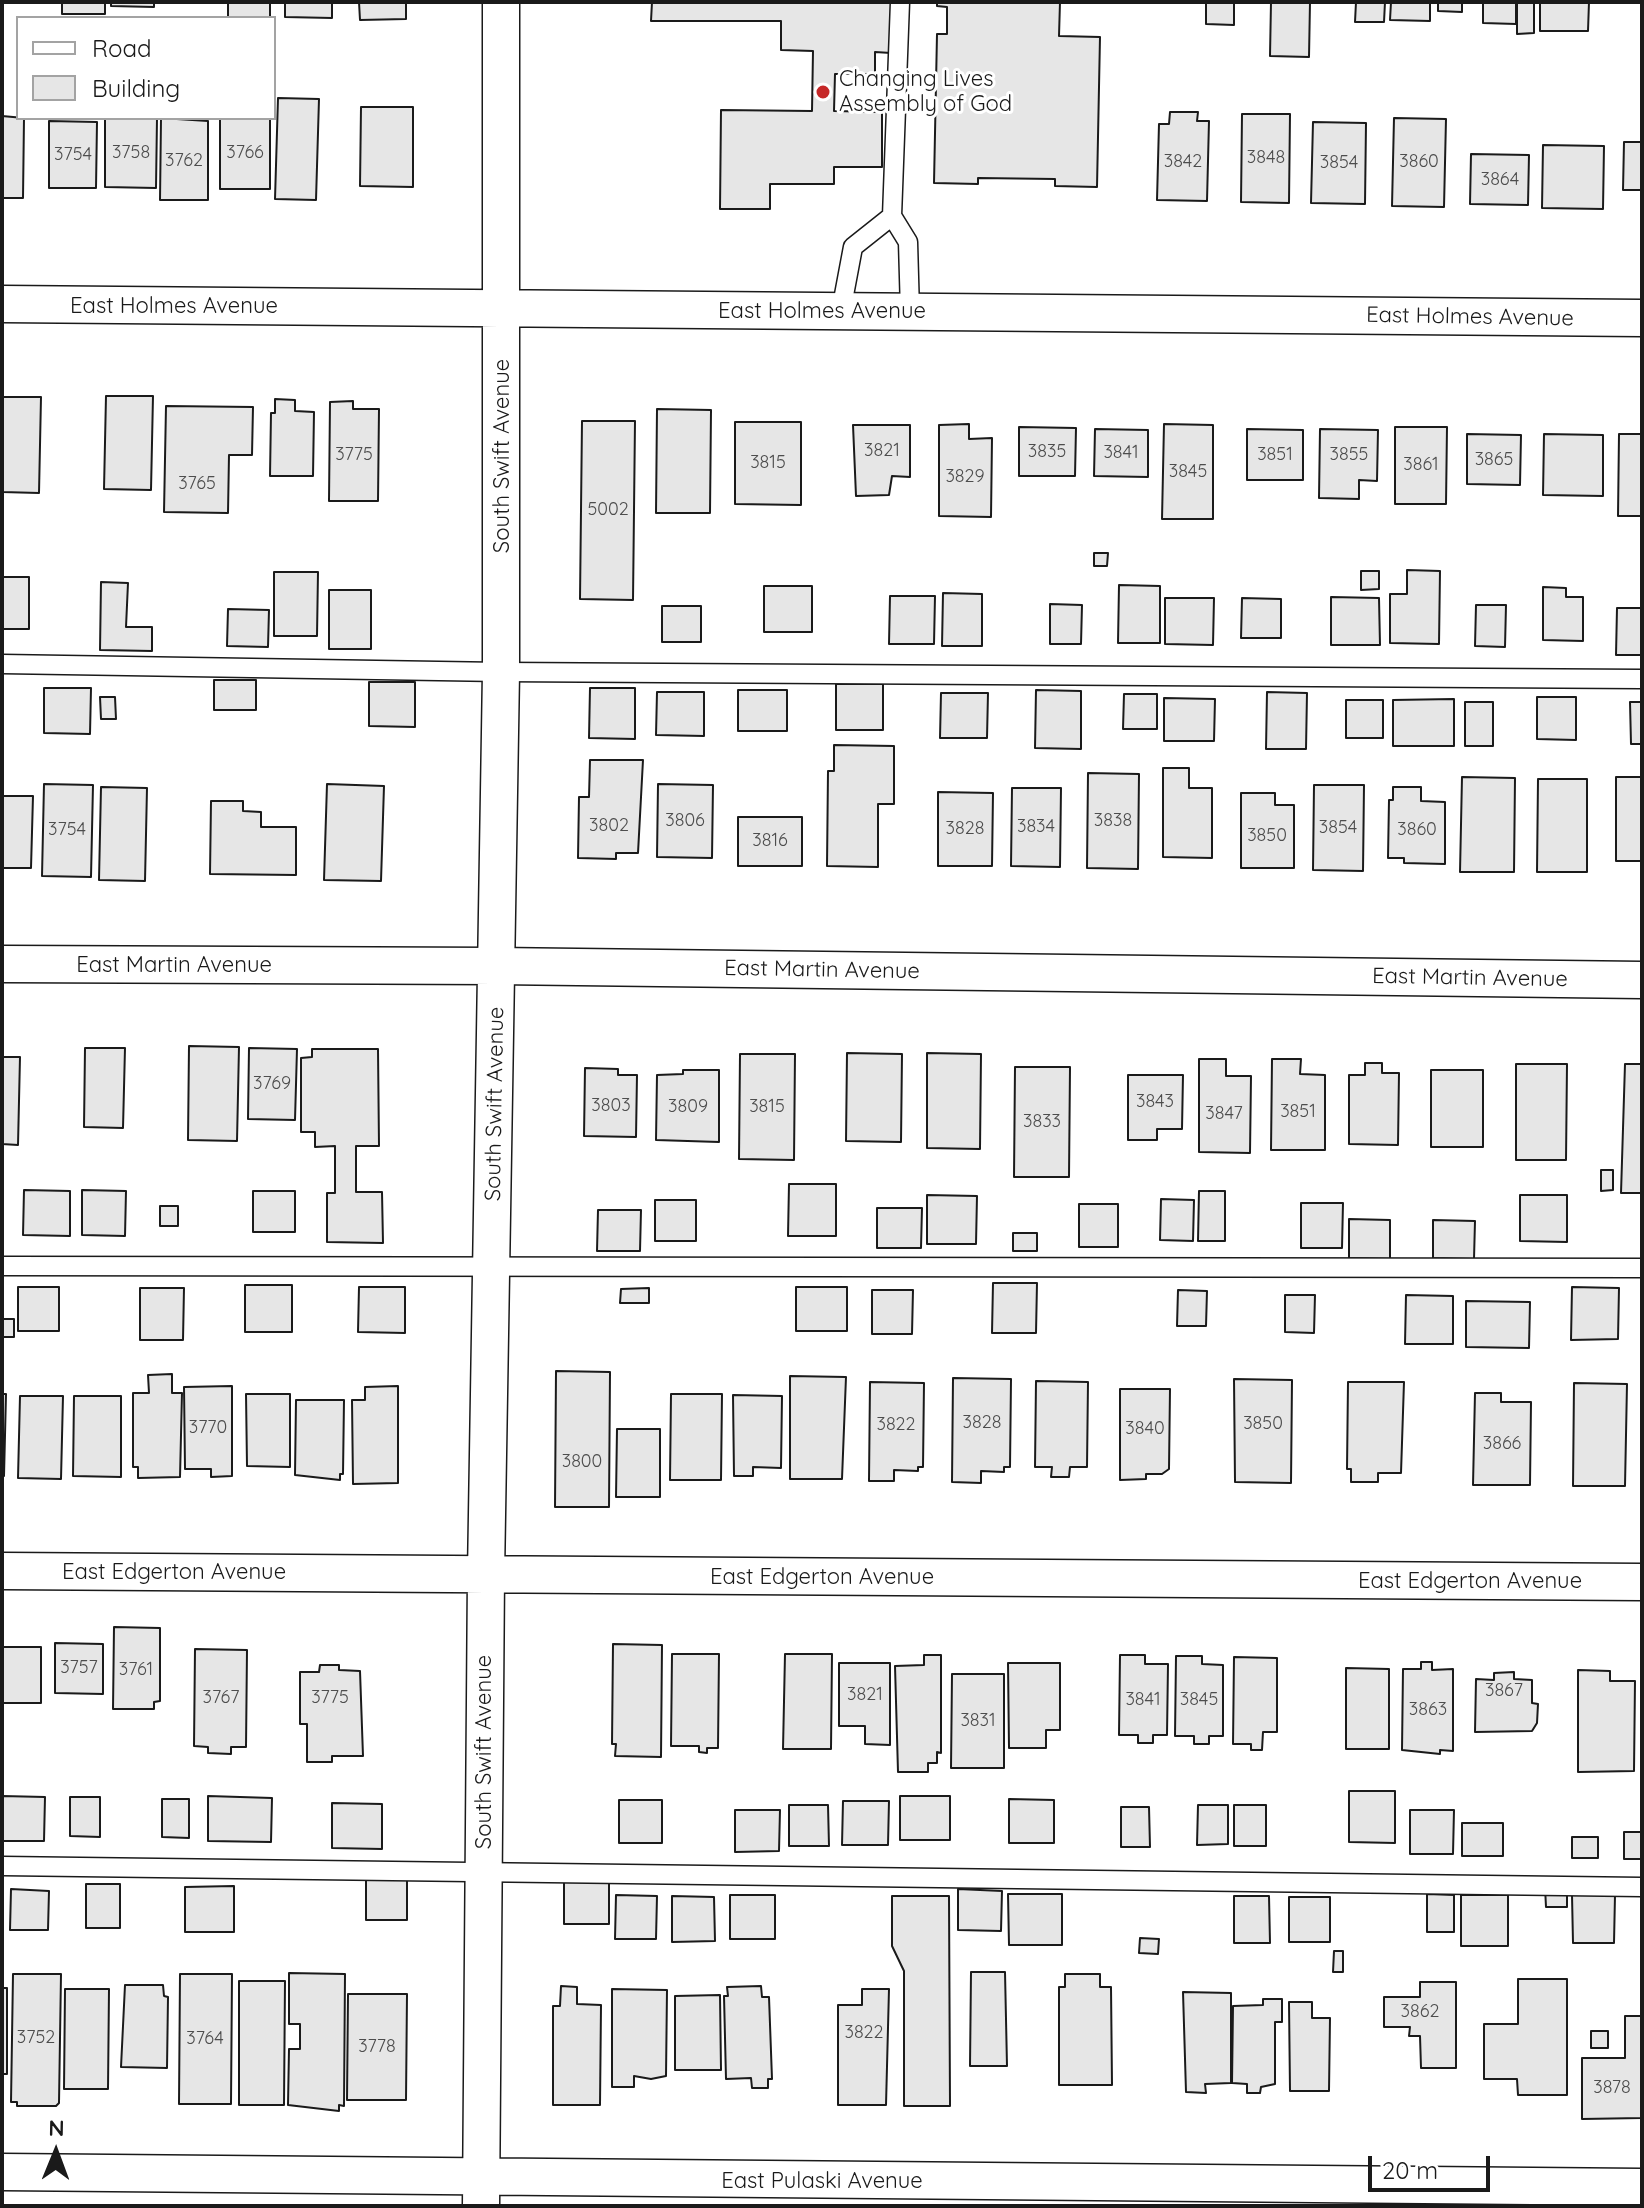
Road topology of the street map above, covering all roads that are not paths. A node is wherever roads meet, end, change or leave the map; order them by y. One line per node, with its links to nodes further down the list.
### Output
1 (501, 2): 5 (street, South Swift Avenue)
2 (900, 2): 3 (lane)
3 (892, 216): 6 (lane); 7 (lane)
4 (2, 304): 5 (street, East Holmes Avenue)
5 (503, 308): 6 (street, East Holmes Avenue); 10 (street, South Swift Avenue)
6 (841, 311): 7 (street, East Holmes Avenue)
7 (910, 312): 8 (street, East Holmes Avenue)
8 (1642, 318)
9 (2, 664): 10 (lane)
10 (501, 672): 11 (lane); 13 (street, South Swift Avenue)
11 (1642, 679)
12 (2, 964): 13 (street, East Martin Avenue)
13 (496, 966): 14 (street, East Martin Avenue); 16 (street, South Swift Avenue)
14 (1642, 980)
15 (2, 1266): 16 (lane)
16 (493, 1267): 17 (lane); 19 (street, South Swift Avenue)
17 (1642, 1268)
18 (2, 1571): 19 (street, East Edgerton Avenue)
19 (486, 1574): 20 (street, East Edgerton Avenue); 22 (street, South Swift Avenue)
20 (1642, 1582)
21 (2, 1866): 22 (lane)
22 (484, 1871): 23 (lane); 26 (street, South Swift Avenue)
23 (1642, 1887)
24 (2, 2172): 26 (street, East Pulaski Avenue)
25 (1642, 2187): 26 (street, East Pulaski Avenue)
26 (481, 2192)

